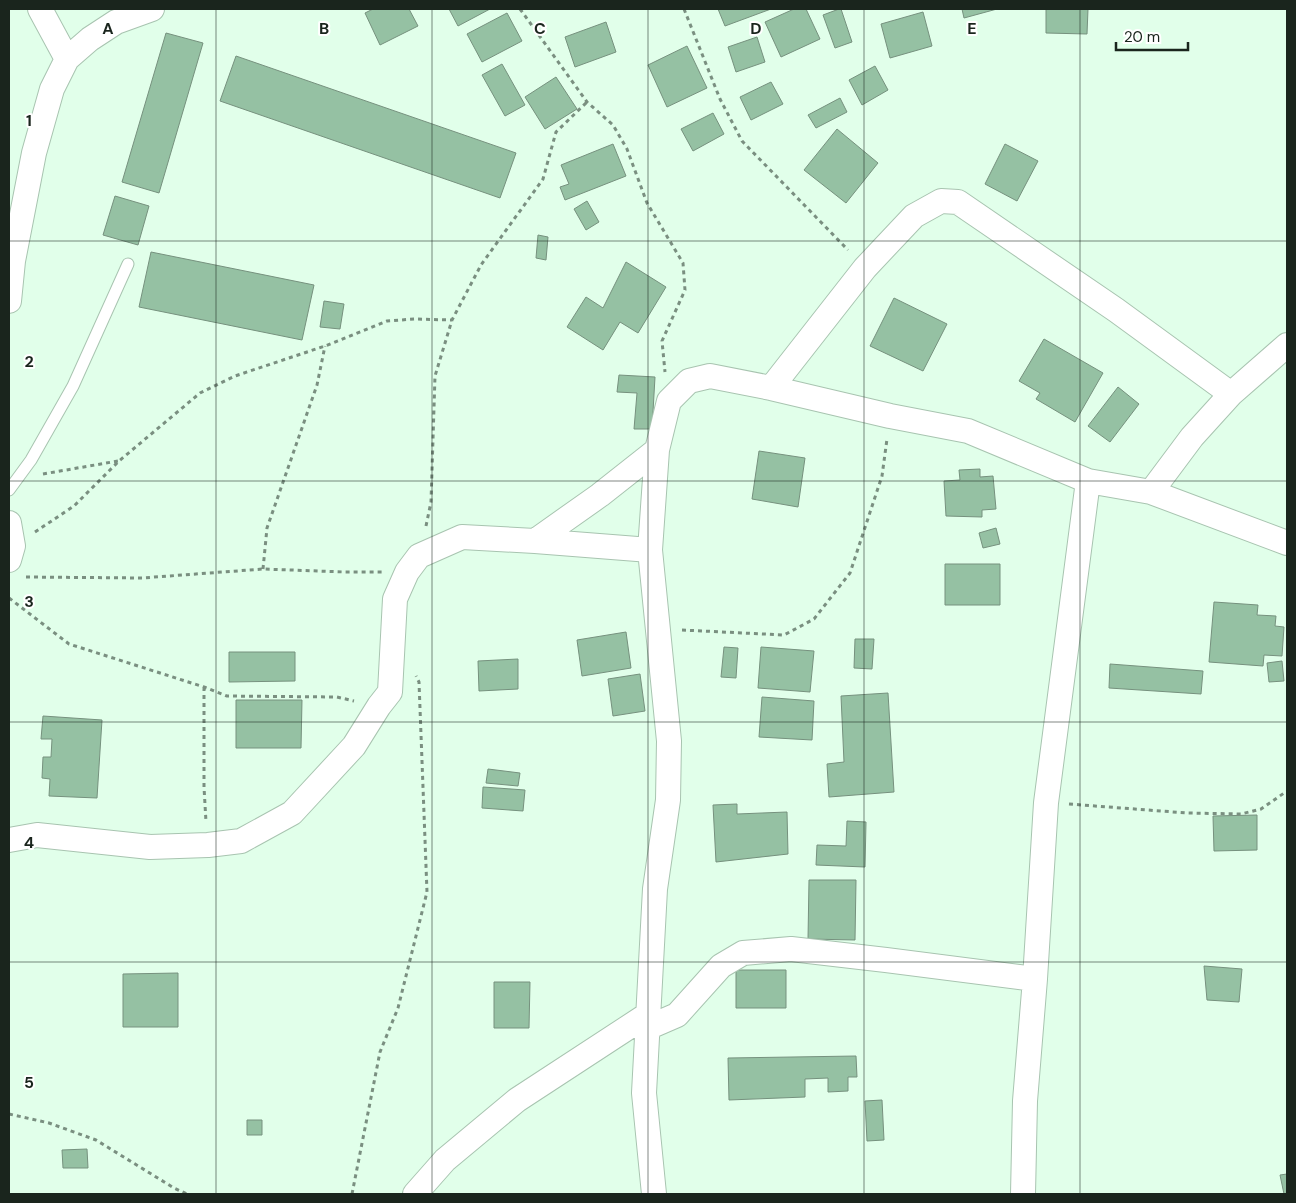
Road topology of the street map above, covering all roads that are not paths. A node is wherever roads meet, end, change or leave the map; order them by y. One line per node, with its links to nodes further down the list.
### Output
1 (40, 9): 3 (street)
2 (152, 9): 3 (street)
3 (68, 59): 5 (street)
4 (128, 264): 11 (lane)
5 (9, 301)
6 (1287, 345): 8 (street)
7 (771, 388): 8 (street); 9 (street); 10 (street)
8 (1231, 394): 12 (street)
9 (657, 450): 13 (street); 15 (street)
10 (1088, 481): 12 (street); 17 (street)
11 (12, 485)
12 (1151, 492): 14 (street)
13 (535, 541): 15 (street); 16 (street)
14 (1287, 542)
15 (650, 550): 18 (street)
16 (9, 840)
17 (1035, 979): 18 (street); 21 (street)
18 (647, 1021): 19 (street); 20 (street)
19 (415, 1194)
20 (654, 1194)
21 (1023, 1194)

